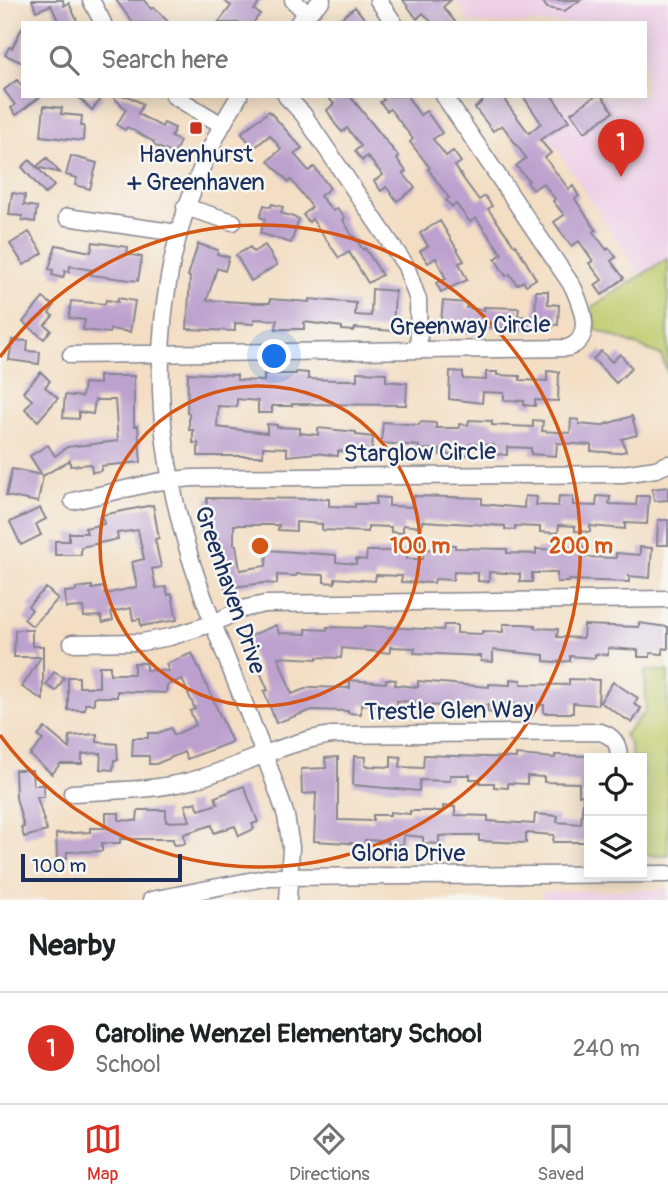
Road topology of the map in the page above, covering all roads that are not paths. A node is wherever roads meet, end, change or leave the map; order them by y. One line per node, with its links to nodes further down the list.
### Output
1 (90, 0): 6 (street)
2 (293, 0): 5 (street)
3 (321, 0): 5 (street)
4 (379, 0): 7 (street)
5 (302, 18)
6 (102, 21)
7 (393, 21)
8 (177, 98): 12 (street)
9 (238, 98): 12 (street, Greenhaven Drive)
10 (288, 98): 17 (street)
11 (445, 98): 17 (street, Greenway Circle)
12 (222, 125): 13 (street, Greenhaven Drive)
13 (185, 207): 15 (street); 16 (street, Greenhaven Drive)
14 (67, 217): 16 (street)
15 (233, 222)
16 (177, 233): 18 (street, Greenhaven Drive)
17 (419, 349): 18 (street, Greenway Circle)
18 (161, 354): 19 (street, Greenway Circle); 21 (street, Greenhaven Drive)
19 (71, 355)
20 (668, 464): 21 (street, Starglow Circle)
21 (172, 480): 22 (street, Starglow Circle); 24 (street, Greenhaven Drive)
22 (73, 501)
23 (668, 600): 24 (street)
24 (214, 623): 25 (street); 27 (street, Greenhaven Drive)
25 (72, 643)
26 (618, 753): 27 (street, Trestle Glen Way)
27 (265, 755): 28 (street, Trestle Glen Way); 32 (street, Greenhaven Drive)
28 (72, 793)
29 (584, 874): 32 (street, Gloria Drive)
30 (647, 874): 31 (street, Gloria Drive)
31 (668, 874)
32 (290, 876): 33 (street, Gloria Drive); 34 (street, Greenhaven Drive)
33 (151, 900)
34 (288, 900)

